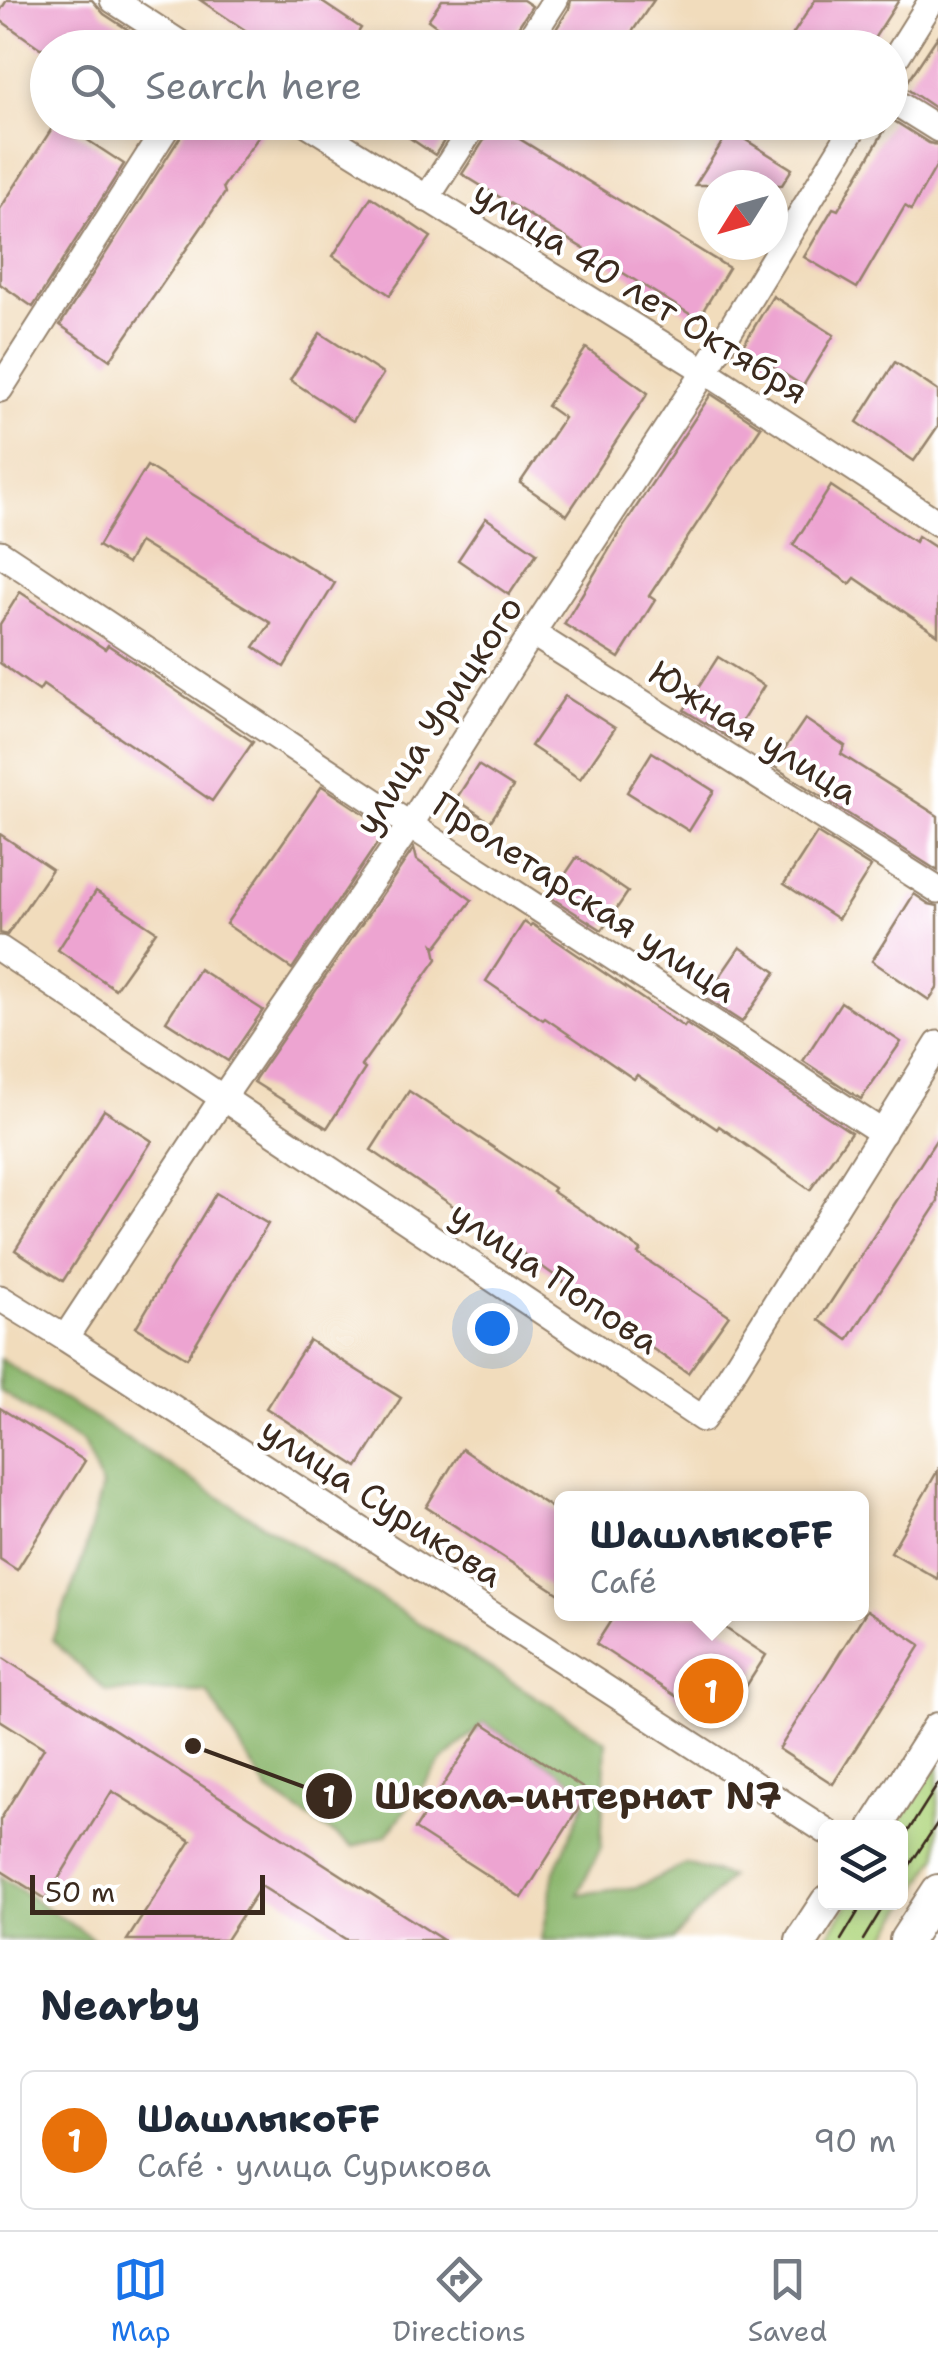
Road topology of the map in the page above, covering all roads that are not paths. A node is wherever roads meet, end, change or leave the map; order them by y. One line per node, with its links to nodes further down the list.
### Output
1 (113, 0): 4 (street)
2 (555, 0): 5 (street)
3 (932, 0): 6 (street)
4 (159, 30)
5 (536, 30)
6 (908, 38)
7 (908, 110): 8 (street)
8 (938, 129)
9 (159, 140): 15 (street)
10 (333, 140): 13 (street, улица 40 лет Октября)
11 (464, 140): 13 (street)
12 (846, 140): 14 (street, улица Урицкого)
13 (426, 199): 14 (street, улица 40 лет Октября)
14 (705, 370): 16 (street, улица 40 лет Октября); 18 (street, улица Урицкого)
15 (0, 389)
16 (938, 522)
17 (0, 553): 19 (street, Пролетарская улица)
18 (532, 633): 19 (street, улица Урицкого); 20 (street, Южная улица)
19 (410, 825): 23 (street, улица Урицкого); 24 (street, Пролетарская улица)
20 (938, 890)
21 (0, 949): 23 (street, улица Попова)
22 (938, 1044): 24 (street, улица Попова)
23 (224, 1096): 24 (street, улица Попова); 26 (street, улица Урицкого)
24 (883, 1133)
25 (0, 1298): 26 (street, улица Сурикова)
26 (64, 1338): 29 (street, улица Сурикова)
27 (938, 1729): 28 (street)
28 (881, 1820)
29 (818, 1827)
30 (938, 1891): 33 (street)
31 (822, 1910): 32 (street)
32 (802, 1940)
33 (906, 1940)

